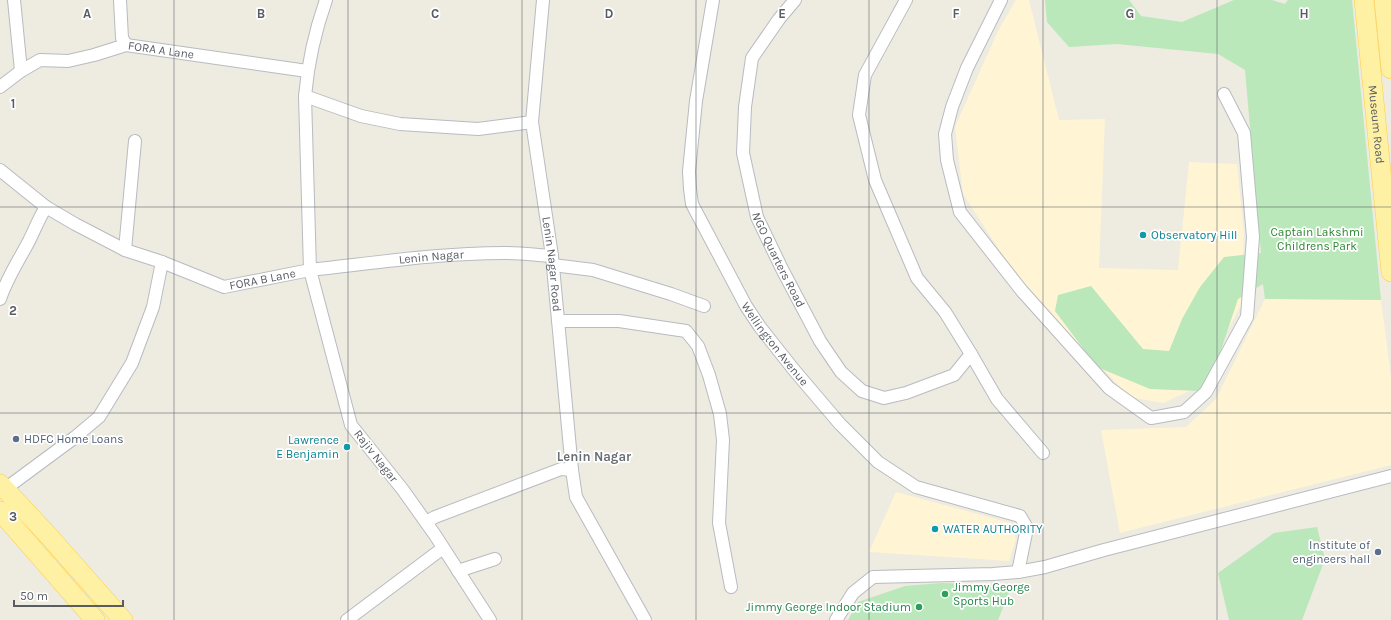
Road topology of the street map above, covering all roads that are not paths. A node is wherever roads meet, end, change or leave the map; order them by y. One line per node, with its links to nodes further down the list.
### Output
1 (14, 0): 13 (street)
2 (120, 0): 11 (street)
3 (326, 0): 14 (street)
4 (543, 0): 18 (street, Lenin Nagar Road)
5 (714, 0): 40 (street, Wellington Avenue)
6 (795, 0): 30 (street, NGO Quarters Road)
7 (906, 0): 30 (street)
8 (1001, 0): 16 (street)
9 (1364, 0): 26 (main road, Museum Road)
10 (1386, 0): 12 (main road)
11 (126, 45): 13 (street, FORA A Lane); 14 (street, FORA A Lane)
12 (1391, 69)
13 (21, 71): 15 (street, FORA A Lane)
14 (307, 71): 17 (street)
15 (0, 87)
16 (1224, 94)
17 (305, 96): 18 (street); 25 (street, FORA B Lane)
18 (532, 122): 23 (street, Lenin Nagar Road)
19 (135, 141): 22 (street)
20 (0, 170): 21 (street, FORA B Lane)
21 (46, 207): 22 (street, FORA B Lane); 27 (street)
22 (125, 250): 24 (street, FORA B Lane)
23 (553, 260): 25 (street, Lenin Nagar); 28 (street, Lenin Nagar); 29 (street, Lenin Nagar Road)
24 (162, 262): 25 (street, FORA B Lane); 34 (street)
25 (310, 270): 36 (street, Rajiv Nagar)
26 (1391, 272)
27 (0, 299)
28 (704, 306)
29 (558, 321): 32 (street, Lenin Nagar Road); 41 (street)
30 (971, 354): 31 (street)
31 (1044, 454)
32 (572, 470): 36 (street); 46 (street, Lenin Nagar Road)
33 (1391, 476): 40 (street)
34 (2, 486): 43 (main road)
35 (0, 511): 42 (main road)
36 (426, 522): 37 (street, Rajiv Nagar)
37 (443, 548): 39 (street, Rajiv Nagar); 44 (street)
38 (495, 559): 39 (street)
39 (458, 571): 45 (street, Rajiv Nagar)
40 (1018, 572): 47 (street)
41 (731, 587)
42 (95, 620)
43 (124, 620)
44 (347, 620)
45 (490, 620)
46 (645, 620)
47 (836, 620)

